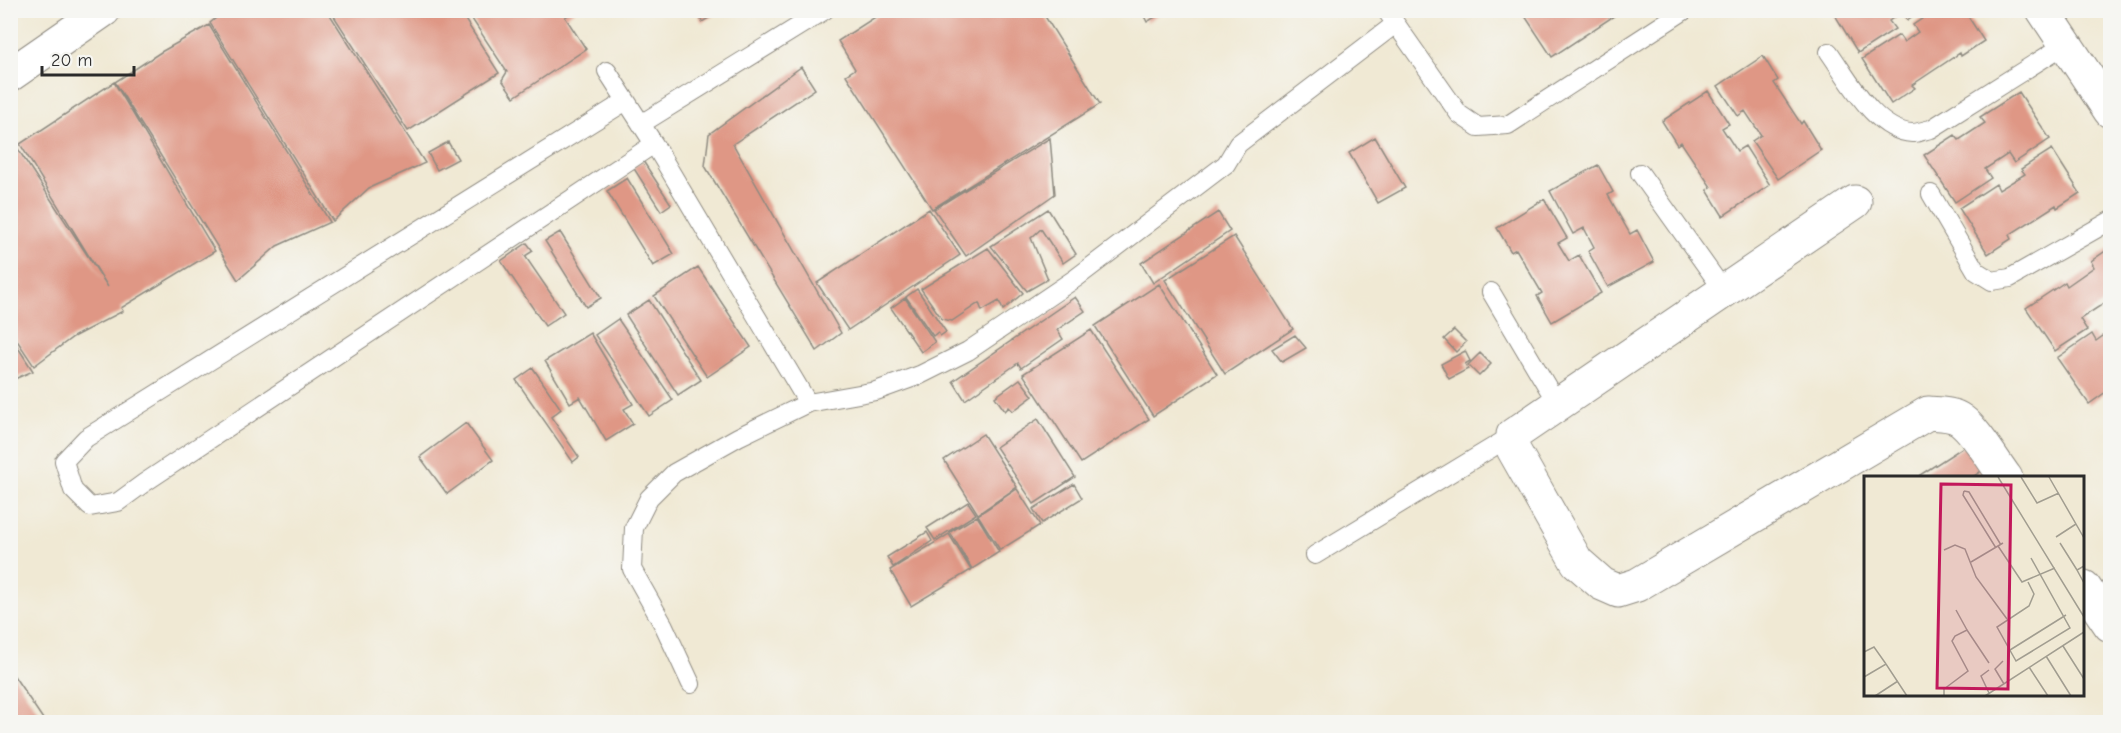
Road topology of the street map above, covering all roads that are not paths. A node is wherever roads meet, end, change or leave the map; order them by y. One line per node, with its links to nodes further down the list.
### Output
1 (104, 10): 9 (street)
2 (825, 10): 12 (lane)
3 (1685, 10): 5 (lane)
4 (2043, 10): 6 (street)
5 (1390, 18): 20 (lane)
6 (2066, 44): 7 (lane); 11 (street)
7 (1829, 52)
8 (607, 71): 10 (lane)
9 (10, 75)
10 (626, 101): 12 (lane); 13 (lane)
11 (2110, 111)
12 (641, 124): 13 (lane)
13 (654, 144): 20 (lane)
14 (1640, 173): 18 (lane)
15 (1931, 194): 17 (lane)
16 (1855, 202): 18 (street)
17 (2110, 221)
18 (1724, 291): 21 (street)
19 (1491, 292): 21 (lane)
20 (808, 403): 27 (lane)
21 (1558, 405): 22 (street)
22 (1513, 435): 23 (street); 24 (lane)
23 (2005, 476)
24 (1315, 555)
25 (2085, 588): 26 (street)
26 (2110, 625)
27 (691, 684)

